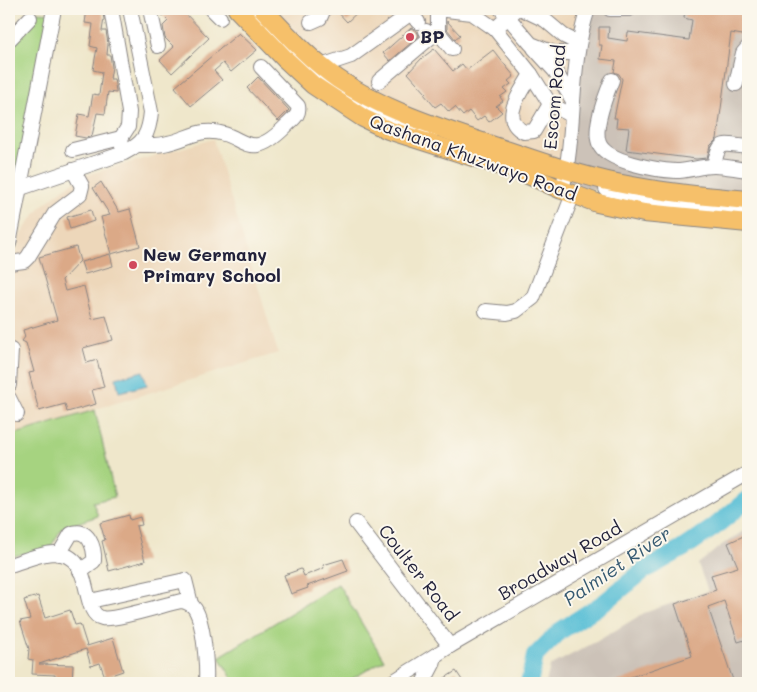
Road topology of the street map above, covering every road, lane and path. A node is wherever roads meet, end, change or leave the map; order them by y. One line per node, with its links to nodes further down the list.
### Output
1 (54, 9): 43 (street)
2 (111, 9): 34 (street)
3 (150, 9): 21 (street)
4 (237, 9): 42 (main road, Qashana Khuzwayo Road)
5 (252, 9): 42 (street)
6 (263, 9): 25 (main road, Qashana Khuzwayo Road)
7 (436, 9): 14 (street); 17 (street)
8 (588, 9): 23 (street, Escom Road)
9 (610, 9): 10 (street)
10 (629, 9)
11 (134, 10): 35 (street)
12 (517, 10): 18 (street); 20 (street); 23 (street)
13 (323, 11): 16 (street)
14 (471, 11): 18 (street)
15 (30, 18): 19 (street)
16 (311, 22)
17 (423, 24): 24 (street); 25 (street); 29 (street)
18 (495, 29): 27 (street)
19 (9, 40)
20 (530, 44): 23 (street); 31 (street)
21 (158, 46)
22 (748, 47): 30 (street)
23 (578, 48): 31 (street, Escom Road)
24 (452, 49)
25 (321, 66): 42 (main road, Qashana Khuzwayo Road)
26 (261, 67): 35 (street)
27 (531, 74): 32 (street); 32 (street)
28 (612, 80): 39 (street)
29 (379, 81)
30 (736, 84)
31 (572, 99): 33 (street, Escom Road)
32 (550, 104): 33 (street)
33 (571, 115): 42 (street, Escom Road)
34 (121, 138): 37 (street); 38 (street)
35 (138, 145): 38 (street)
36 (748, 147): 39 (street)
37 (73, 150)
38 (124, 153): 40 (street)
39 (714, 166): 41 (street)
40 (73, 170): 43 (street); 48 (street)
41 (748, 170)
42 (567, 183): 44 (main road, Qashana Khuzwayo Road); 45 (street); 46 (main road, Qashana Khuzwayo Road); 49 (street, Escom Road)
43 (14, 190): 47 (street)
44 (748, 200)
45 (748, 212)
46 (748, 223)
47 (9, 244)
48 (9, 263)
49 (486, 311)
50 (11, 350): 51 (street)
51 (9, 385)
52 (9, 398): 53 (street)
53 (17, 414)
54 (748, 473): 61 (street, Broadway Road)
55 (356, 523): 61 (street, Coulter Road)
56 (55, 554): 57 (street); 58 (street); 58 (street)
57 (9, 565)
58 (80, 570): 59 (street)
59 (90, 601): 60 (street); 60 (street)
60 (191, 604): 63 (street)
61 (450, 646): 62 (street, Broadway Road)
62 (435, 656): 64 (street, Broadway Road); 65 (street)
63 (206, 683)
64 (392, 683)
65 (423, 683)

